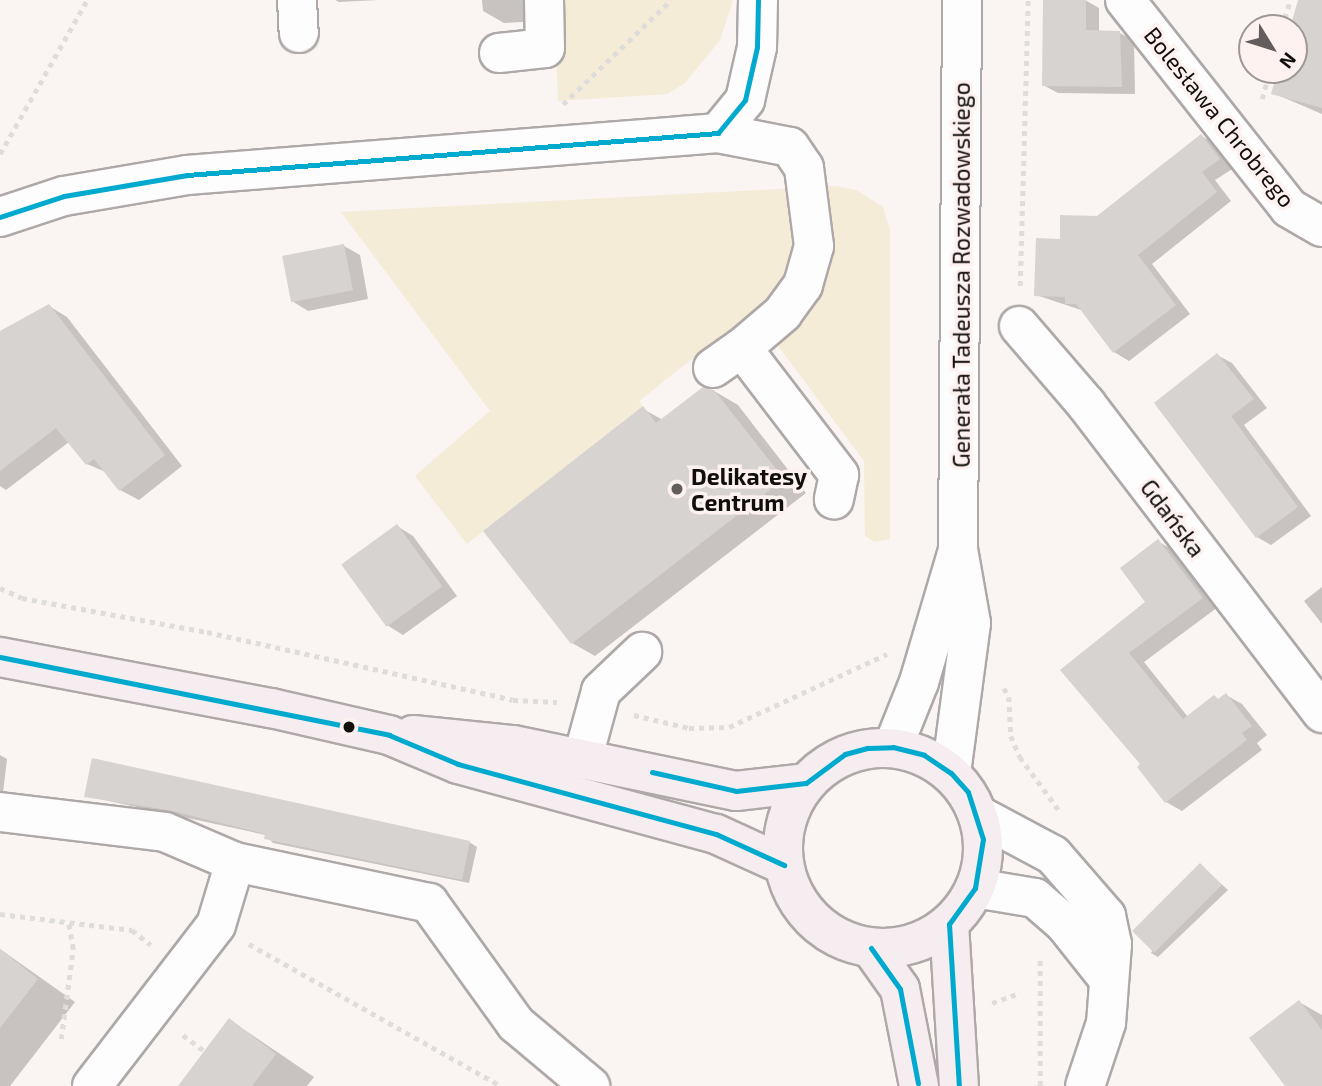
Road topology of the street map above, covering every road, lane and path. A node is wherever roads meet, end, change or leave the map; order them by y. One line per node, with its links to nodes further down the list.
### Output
1 (87, 0): 13 (path)
2 (544, 0): 8 (street)
3 (671, 0): 11 (path)
4 (758, 0): 12 (street)
5 (962, 0): 18 (street, Generała Tadeusza Rozwadowskiego)
6 (1028, 0): 16 (path)
7 (1125, 0): 15 (street, Bolesława Chrobrego)
8 (499, 53)
9 (1266, 84): 10 (path)
10 (1262, 99)
11 (557, 110)
12 (718, 133): 14 (street); 17 (street)
13 (0, 154)
14 (0, 217)
15 (1322, 227)
16 (1019, 327): 25 (street, Gdańska)
17 (834, 499)
18 (958, 549): 27 (street, Generała Tadeusza Rozwadowskiego); 29 (street, Generała Tadeusza Rozwadowskiego)
19 (0, 588): 24 (path)
20 (642, 652): 24 (street)
21 (894, 653): 24 (path)
22 (0, 657): 26 (main road)
23 (996, 680): 33 (path)
24 (598, 706): 28 (street)
25 (1322, 713)
26 (390, 735): 28 (main road); 35 (main road)
27 (893, 747): 29 (main road); 30 (main road)
28 (583, 757): 30 (main road)
29 (951, 773): 32 (main road)
30 (806, 783): 35 (main road)
31 (0, 812): 34 (street)
32 (978, 815): 36 (main road); 44 (street)
33 (1068, 824)
34 (235, 862): 40 (street); 48 (street)
35 (784, 865): 41 (main road)
36 (975, 888): 39 (main road); 44 (street)
37 (0, 914): 38 (path)
38 (68, 922): 43 (path); 45 (path)
39 (949, 924): 41 (main road); 50 (main road)
40 (216, 925): 43 (street); 47 (path)
41 (871, 948): 49 (main road)
42 (1042, 949): 51 (path)
43 (181, 971): 46 (street)
44 (1106, 976): 52 (street)
45 (61, 1039)
46 (92, 1086)
47 (501, 1086)
48 (590, 1086)
49 (919, 1086)
50 (959, 1086)
51 (1040, 1086)
52 (1085, 1086)

